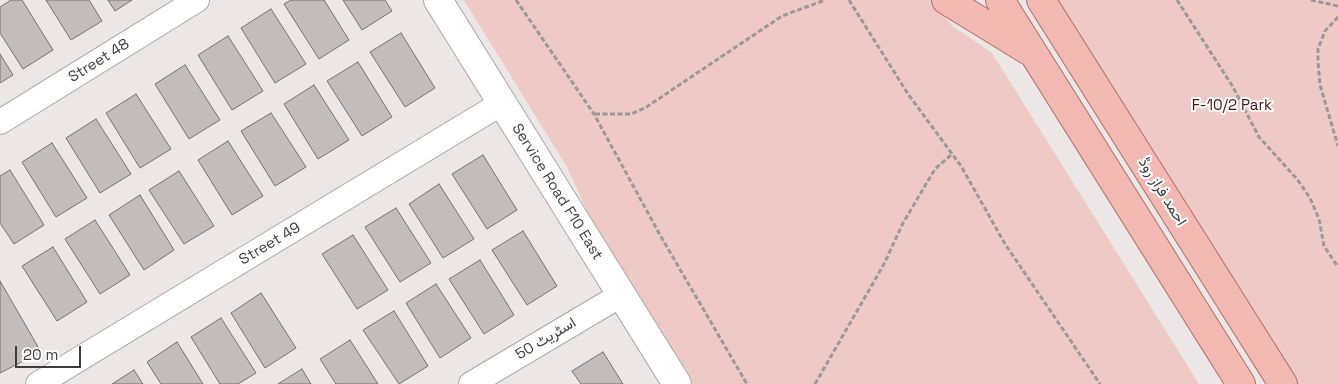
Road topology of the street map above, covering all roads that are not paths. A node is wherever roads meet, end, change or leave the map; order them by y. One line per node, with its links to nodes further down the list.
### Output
1 (197, 0): 8 (street, Street 48)
2 (438, 0): 7 (street, Service Road F10 East)
3 (946, 0): 6 (main road)
4 (1000, 0): 6 (main road)
5 (1041, 0): 14 (main road, احمد فراز روڈ)
6 (1034, 54): 13 (main road)
7 (502, 103): 9 (street, Service Road F10 East); 10 (street, Street 49)
8 (0, 122)
9 (621, 295): 11 (street, اسٹریٹ 50); 12 (street, Service Road F10 East)
10 (41, 383)
11 (471, 384)
12 (677, 384)
13 (1241, 384)
14 (1283, 384)

